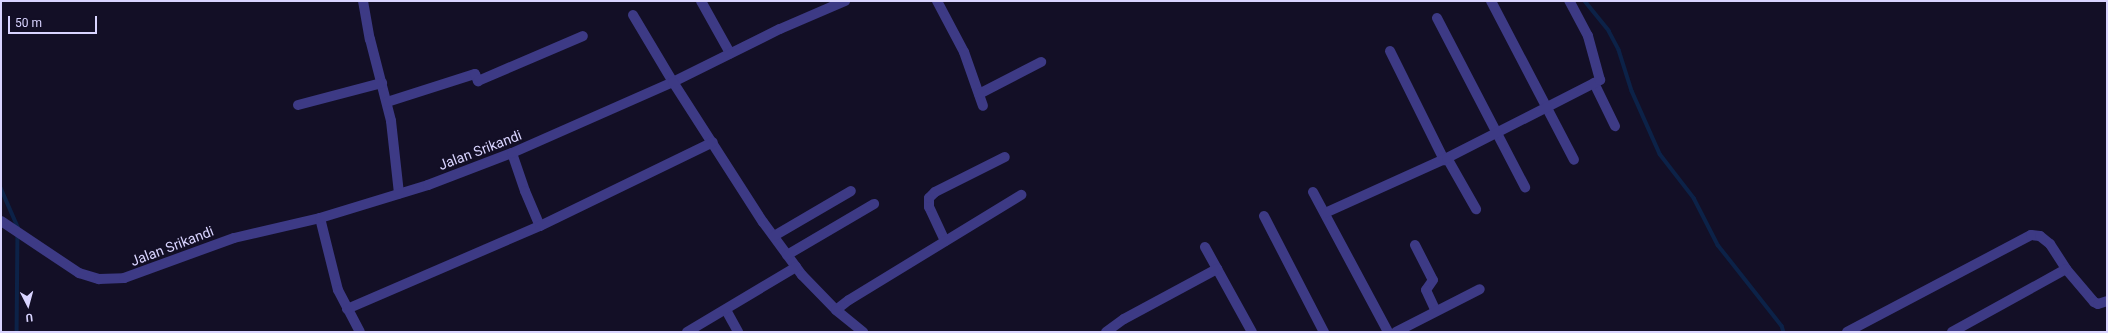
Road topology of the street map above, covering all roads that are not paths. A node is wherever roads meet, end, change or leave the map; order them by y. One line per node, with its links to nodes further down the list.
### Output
1 (363, 1): 15 (street)
2 (701, 1): 11 (street)
3 (845, 1): 11 (street, Jalan Srikandi)
4 (937, 1): 16 (street)
5 (1491, 1): 20 (street)
6 (1569, 1): 14 (street)
7 (633, 15): 13 (street)
8 (1437, 18): 22 (street)
9 (583, 36): 17 (street)
10 (1390, 52): 26 (street)
11 (730, 54): 13 (street, Jalan Srikandi)
12 (1041, 62): 16 (street)
13 (673, 82): 23 (street); 24 (street, Jalan Srikandi)
14 (1594, 83): 20 (street); 21 (street)
15 (382, 84): 17 (street); 18 (street)
16 (979, 94): 19 (street)
17 (387, 102): 31 (street)
18 (298, 105)
19 (983, 106)
20 (1546, 107): 22 (street); 27 (street)
21 (1615, 126)
22 (1497, 133): 26 (street); 28 (street)
23 (713, 142): 39 (street); 40 (street)
24 (512, 153): 31 (street, Jalan Srikandi); 39 (street)
25 (1005, 157): 41 (street)
26 (1445, 159): 34 (street); 35 (street)
27 (1574, 160)
28 (1525, 187)
29 (851, 191): 40 (street)
30 (1313, 192): 35 (street)
31 (399, 194): 37 (street, Jalan Srikandi)
32 (1021, 195): 41 (street)
33 (874, 204): 44 (street)
34 (1476, 209)
35 (1325, 213): 61 (street)
36 (1264, 216): 60 (street)
37 (320, 218): 38 (street, Jalan Srikandi); 50 (street)
38 (1, 221)
39 (540, 226): 50 (street)
40 (774, 236): 44 (street)
41 (945, 241): 52 (street)
42 (1415, 245): 53 (street)
43 (1205, 247): 46 (street)
44 (787, 255): 45 (street)
45 (796, 267): 51 (street); 52 (street)
46 (1217, 269): 58 (street); 59 (street)
47 (2066, 269): 49 (street); 63 (street); 64 (street)
48 (1480, 289): 53 (street)
49 (2107, 301)
50 (347, 309): 54 (street)
51 (726, 310): 55 (street); 56 (street)
52 (836, 310): 57 (street)
53 (1436, 312): 62 (street)
54 (360, 332)
55 (687, 332)
56 (738, 332)
57 (863, 332)
58 (1106, 332)
59 (1252, 332)
60 (1324, 332)
61 (1388, 332)
62 (1396, 332)
63 (1847, 332)
64 (1952, 332)

